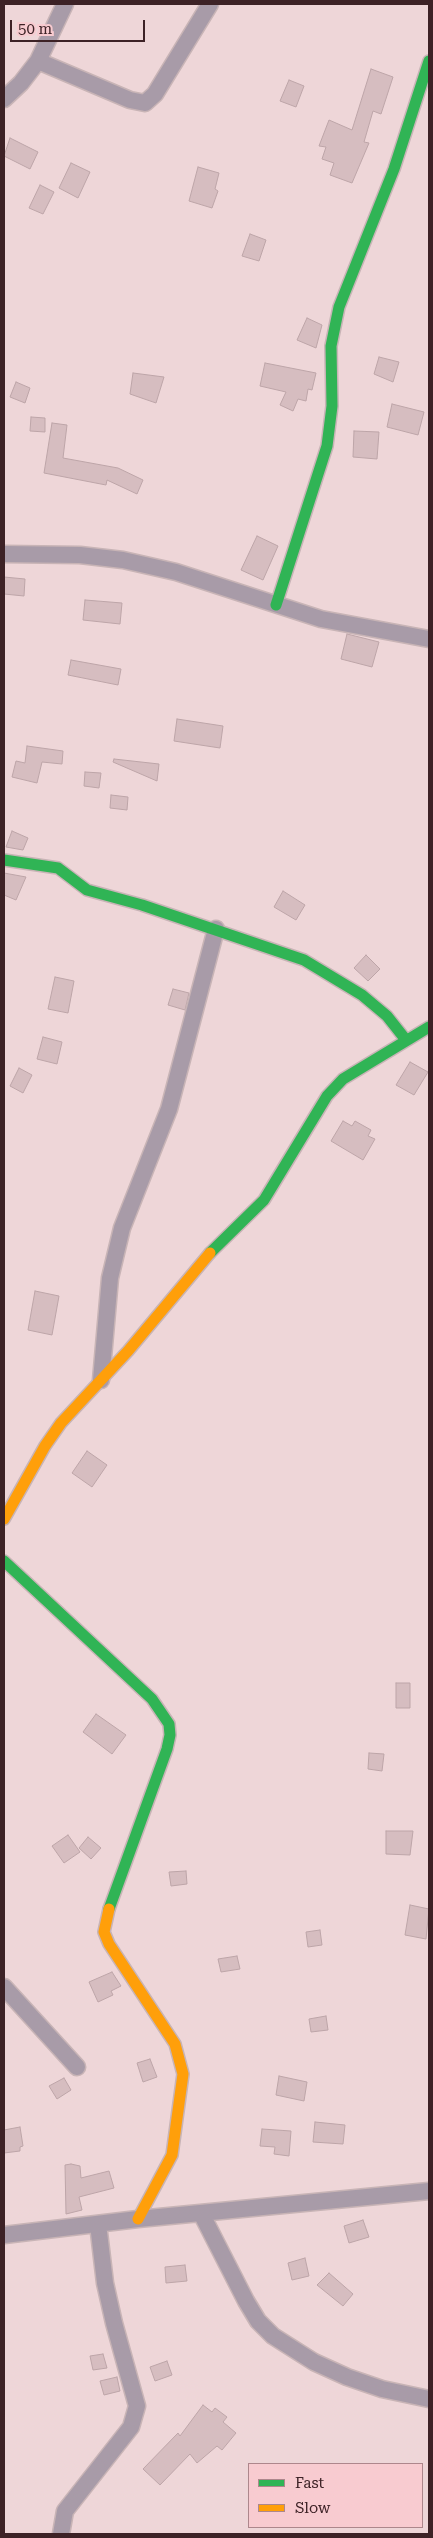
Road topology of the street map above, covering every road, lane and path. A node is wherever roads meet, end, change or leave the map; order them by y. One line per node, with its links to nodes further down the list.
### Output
1 (65, 4): 3 (street)
2 (210, 4): 3 (street)
3 (38, 61): 5 (street)
4 (429, 61): 7 (street)
5 (4, 99)
6 (4, 554): 7 (street)
7 (276, 605): 8 (street)
8 (429, 639)
9 (4, 860): 10 (street)
10 (216, 929): 12 (street); 13 (street)
11 (429, 1027): 12 (street)
12 (406, 1040): 13 (street)
13 (101, 1380): 14 (street)
14 (4, 1519)
15 (4, 1561): 20 (street)
16 (4, 1987): 17 (street)
17 (77, 2067)
18 (429, 2191): 19 (street)
19 (201, 2213): 20 (street); 23 (street)
20 (138, 2219): 21 (street)
21 (98, 2224): 22 (street); 24 (street)
22 (4, 2235)
23 (429, 2399)
24 (60, 2534)

